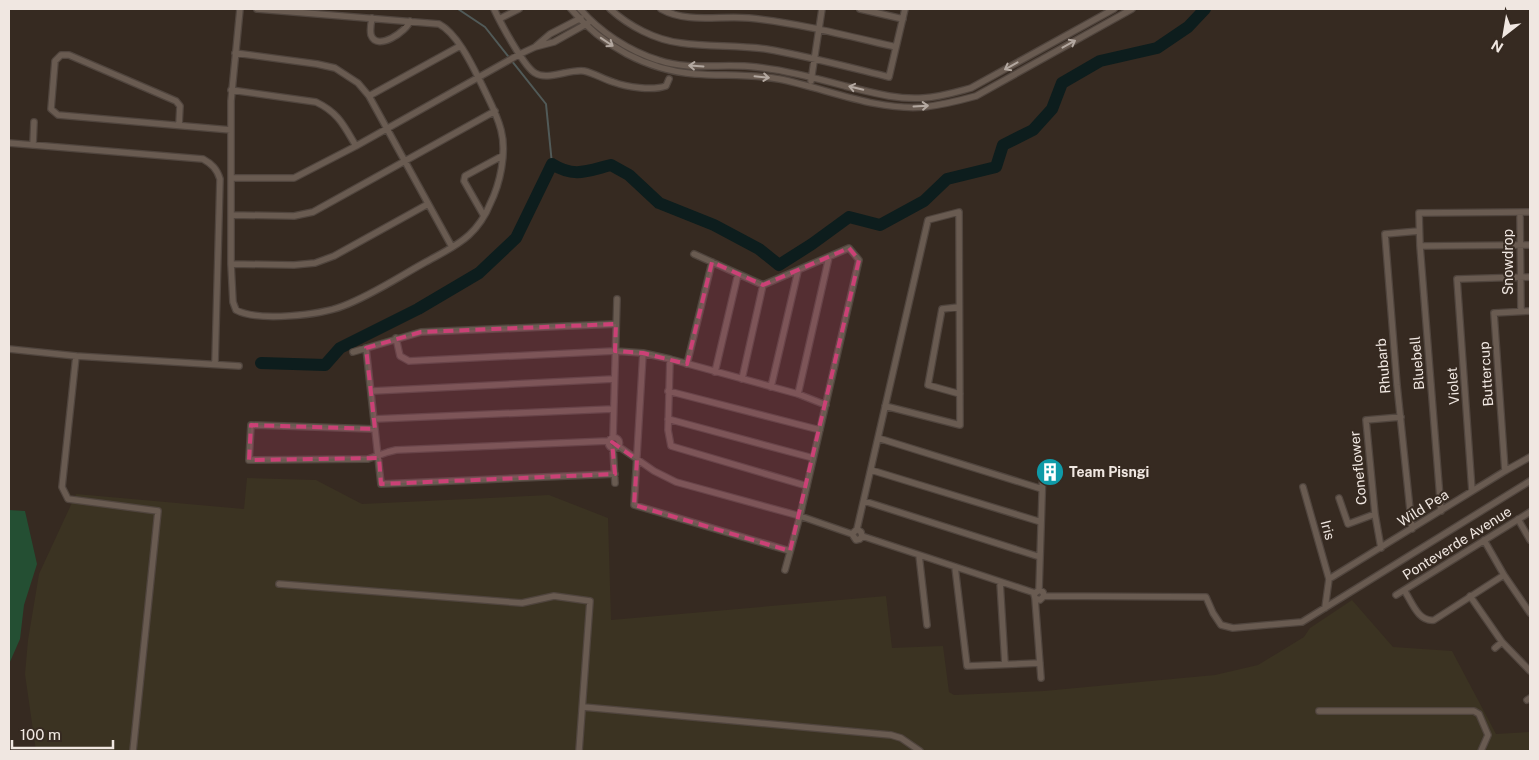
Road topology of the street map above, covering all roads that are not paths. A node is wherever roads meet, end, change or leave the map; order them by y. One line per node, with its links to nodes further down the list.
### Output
1 (240, 9): 28 (street)
2 (257, 9): 15 (street)
3 (494, 9): 16 (street)
4 (519, 9): 16 (street)
5 (571, 9): 17 (street)
6 (580, 9): 14 (street)
7 (610, 9): 30 (street)
8 (661, 9): 22 (street)
9 (822, 9): 22 (street)
10 (860, 9): 18 (street)
11 (905, 9): 18 (street)
12 (1114, 9): 32 (street, one-way to 32)
13 (1132, 9): 34 (street, one-way to 13)
14 (585, 15): 17 (street); 20 (street)
15 (372, 18): 19 (street); 19 (street)
16 (499, 19): 29 (street)
17 (579, 19): 21 (street); 23 (street)
18 (903, 19): 27 (street)
19 (410, 21): 25 (street)
20 (592, 21): 21 (street); 32 (street, one-way to 20)
21 (585, 25): 24 (street); 34 (street, one-way to 34)
22 (820, 29): 27 (street); 30 (street)
23 (558, 30): 24 (street); 26 (street)
24 (562, 38): 26 (street)
25 (460, 46): 31 (street); 36 (street)
26 (534, 47): 29 (street)
27 (896, 47): 30 (street)
28 (235, 53): 35 (street); 36 (street)
29 (520, 54): 31 (street); 33 (street)
30 (815, 58): 32 (street)
31 (478, 77): 37 (street); 41 (street)
32 (812, 77): 34 (street)
33 (668, 79)
34 (810, 86)
35 (231, 90): 40 (street); 44 (street)
36 (368, 96): 41 (street)
37 (495, 111): 45 (street); 46 (street)
38 (34, 122): 43 (street)
39 (179, 126): 39 (street); 40 (street)
40 (231, 130): 47 (street)
41 (386, 130): 44 (street); 46 (street)
42 (9, 143): 43 (street)
43 (33, 145): 80 (street)
44 (356, 146): 47 (street)
45 (502, 156): 52 (street); 52 (street)
46 (403, 161): 48 (street); 51 (street)
47 (232, 178): 51 (street)
48 (428, 204): 57 (street); 61 (street)
49 (1520, 212): 50 (street); 53 (street, Bluebell); 54 (street, Snowdrop)
50 (1530, 212)
51 (232, 215): 61 (street)
52 (484, 216): 57 (street)
53 (1419, 231): 56 (street, Bluebell); 94 (street, Rhubarb)
54 (1520, 245): 55 (street); 56 (street); 65 (street, Snowdrop)
55 (1530, 245)
56 (1420, 246): 118 (street, Bluebell)
57 (452, 247): 61 (street)
58 (694, 254): 60 (street)
59 (829, 257): 62 (street); 89 (street); 91 (street)
60 (712, 262): 63 (street); 81 (street)
61 (231, 264)
62 (798, 271): 66 (street); 86 (street)
63 (738, 274): 66 (street); 83 (street)
64 (1530, 277): 65 (street)
65 (1520, 278): 69 (street, Snowdrop); 115 (street, Violet)
66 (763, 285): 85 (street)
67 (617, 299): 71 (street)
68 (960, 307): 90 (street); 90 (street); 92 (street)
69 (1520, 311): 70 (street, Buttercup); 108 (street, Buttercup)
70 (1530, 311)
71 (616, 324): 72 (street); 75 (street)
72 (396, 338): 73 (street); 75 (street)
73 (366, 348): 76 (street); 87 (street)
74 (9, 349): 78 (street)
75 (615, 351): 77 (street); 84 (street)
76 (354, 352)
77 (643, 353): 79 (street); 105 (street)
78 (76, 356): 80 (street); 155 (street)
79 (670, 359): 81 (street); 88 (street)
80 (216, 364): 82 (street)
81 (687, 364): 83 (street)
82 (239, 366)
83 (715, 372): 85 (street)
84 (614, 379): 87 (street); 93 (street)
85 (742, 379): 86 (street)
86 (771, 387): 89 (street)
87 (372, 391): 95 (street)
88 (668, 391): 96 (street); 98 (street)
89 (798, 394): 91 (street)
90 (960, 394): 92 (street)
91 (826, 405): 98 (street)
92 (885, 406): 99 (street)
93 (614, 409): 95 (street); 100 (street)
94 (1401, 417): 120 (street, Coneflower); 125 (street, Rhubarb)
95 (374, 419): 97 (street)
96 (668, 419): 104 (street); 112 (street)
97 (375, 429): 102 (street); 102 (street)
98 (820, 430): 104 (street)
99 (878, 438): 107 (street); 114 (street)
100 (610, 439): 101 (street); 101 (street); 102 (street)
101 (615, 447): 105 (street); 109 (street)
102 (378, 455): 109 (street)
103 (1530, 457): 108 (street, Wild Pea)
104 (813, 458): 112 (street)
105 (637, 460): 121 (street); 131 (street)
106 (1043, 466): 114 (street)
107 (871, 470): 117 (street); 123 (street)
108 (1505, 470): 115 (street, Wild Pea)
109 (615, 474): 111 (street)
110 (1530, 481): 144 (street)
111 (615, 483)
112 (807, 486): 121 (street)
113 (1303, 487): 137 (street, Iris)
114 (1042, 489): 123 (street)
115 (1472, 491): 118 (street, Wild Pea)
116 (1340, 498): 120 (street)
117 (864, 501): 124 (street); 133 (street)
118 (1441, 511): 125 (street, Wild Pea)
119 (1530, 512): 122 (street, Ponteverde Avenue)
120 (1376, 514): 130 (street, Coneflower)
121 (800, 516): 126 (street); 131 (street)
122 (1518, 520): 128 (street, Ponteverde Avenue); 129 (street)
123 (1041, 522): 133 (street)
124 (857, 529): 126 (street); 127 (street)
125 (1412, 529): 130 (street, Wild Pea)
126 (852, 534): 127 (street)
127 (862, 536): 132 (street)
128 (1484, 540): 136 (street); 140 (street, Ponteverde Avenue)
129 (1530, 540)
130 (1381, 548): 137 (street, Wild Pea)
131 (790, 551): 135 (street)
132 (919, 554): 134 (street); 146 (street)
133 (1040, 557): 141 (street)
134 (955, 567): 138 (street); 150 (street)
135 (785, 570)
136 (1504, 575): 143 (street); 145 (street)
137 (1328, 579): 144 (street)
138 (1000, 582): 141 (street); 150 (street)
139 (279, 584): 153 (street)
140 (1404, 590): 142 (street, Ponteverde Avenue); 143 (street)
141 (1036, 593): 144 (street); 149 (street)
142 (1396, 595)
143 (1470, 596): 147 (street)
144 (1325, 608)
145 (1530, 613)
146 (927, 625)
147 (1502, 642): 148 (street); 151 (street)
148 (1495, 648)
149 (1040, 663): 150 (street); 152 (street)
150 (1005, 664)
151 (1530, 671)
152 (1041, 678)
153 (583, 707): 156 (street); 157 (street)
154 (1319, 711): 158 (street)
155 (133, 751)
156 (580, 751)
157 (920, 751)
158 (1481, 751)

